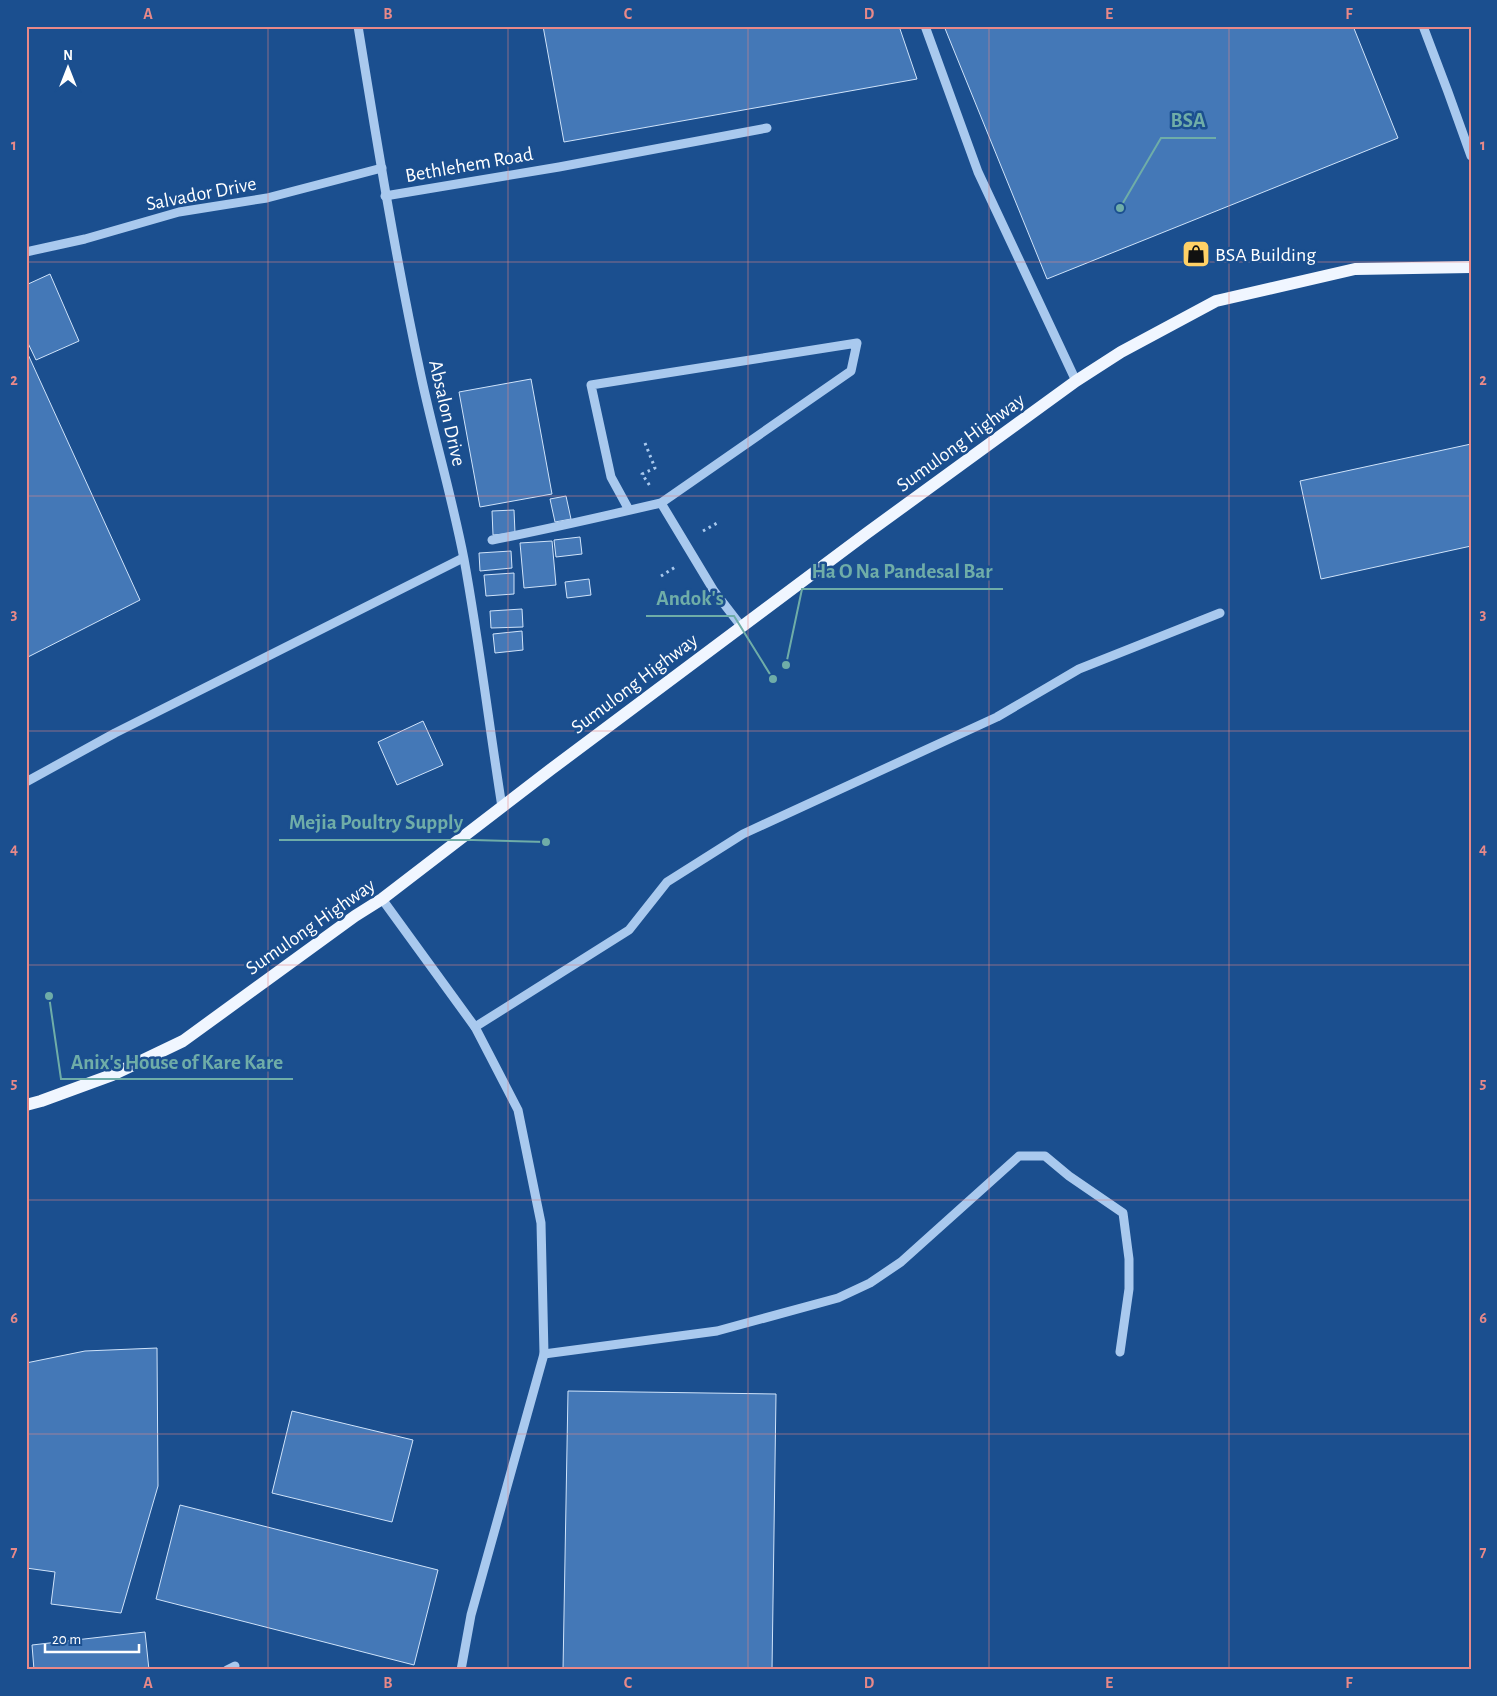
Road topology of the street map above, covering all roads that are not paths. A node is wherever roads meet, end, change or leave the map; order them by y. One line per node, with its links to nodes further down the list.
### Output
1 (358, 26): 6 (street, Absalon Drive)
2 (925, 26): 10 (street)
3 (1423, 26): 5 (street)
4 (767, 128): 7 (street, Bethlehem Road)
5 (1471, 156)
6 (382, 168): 7 (street, Absalon Drive); 8 (street, Salvador Drive)
7 (385, 196): 14 (street, Absalon Drive)
8 (26, 252)
9 (1471, 267): 10 (main road, Sumulong Highway)
10 (1076, 381): 16 (main road, Sumulong Highway)
11 (660, 502): 12 (street); 12 (street); 16 (street)
12 (629, 510): 13 (street)
13 (492, 540)
14 (464, 558): 17 (street); 18 (street, Absalon Drive)
15 (1220, 613): 20 (street)
16 (741, 626): 18 (main road, Sumulong Highway)
17 (26, 782)
18 (502, 807): 19 (main road, Sumulong Highway)
19 (382, 898): 20 (street); 21 (main road, Sumulong Highway)
20 (475, 1027): 23 (street)
21 (26, 1105)
22 (1120, 1352): 23 (street)
23 (544, 1354): 24 (street)
24 (461, 1670)

